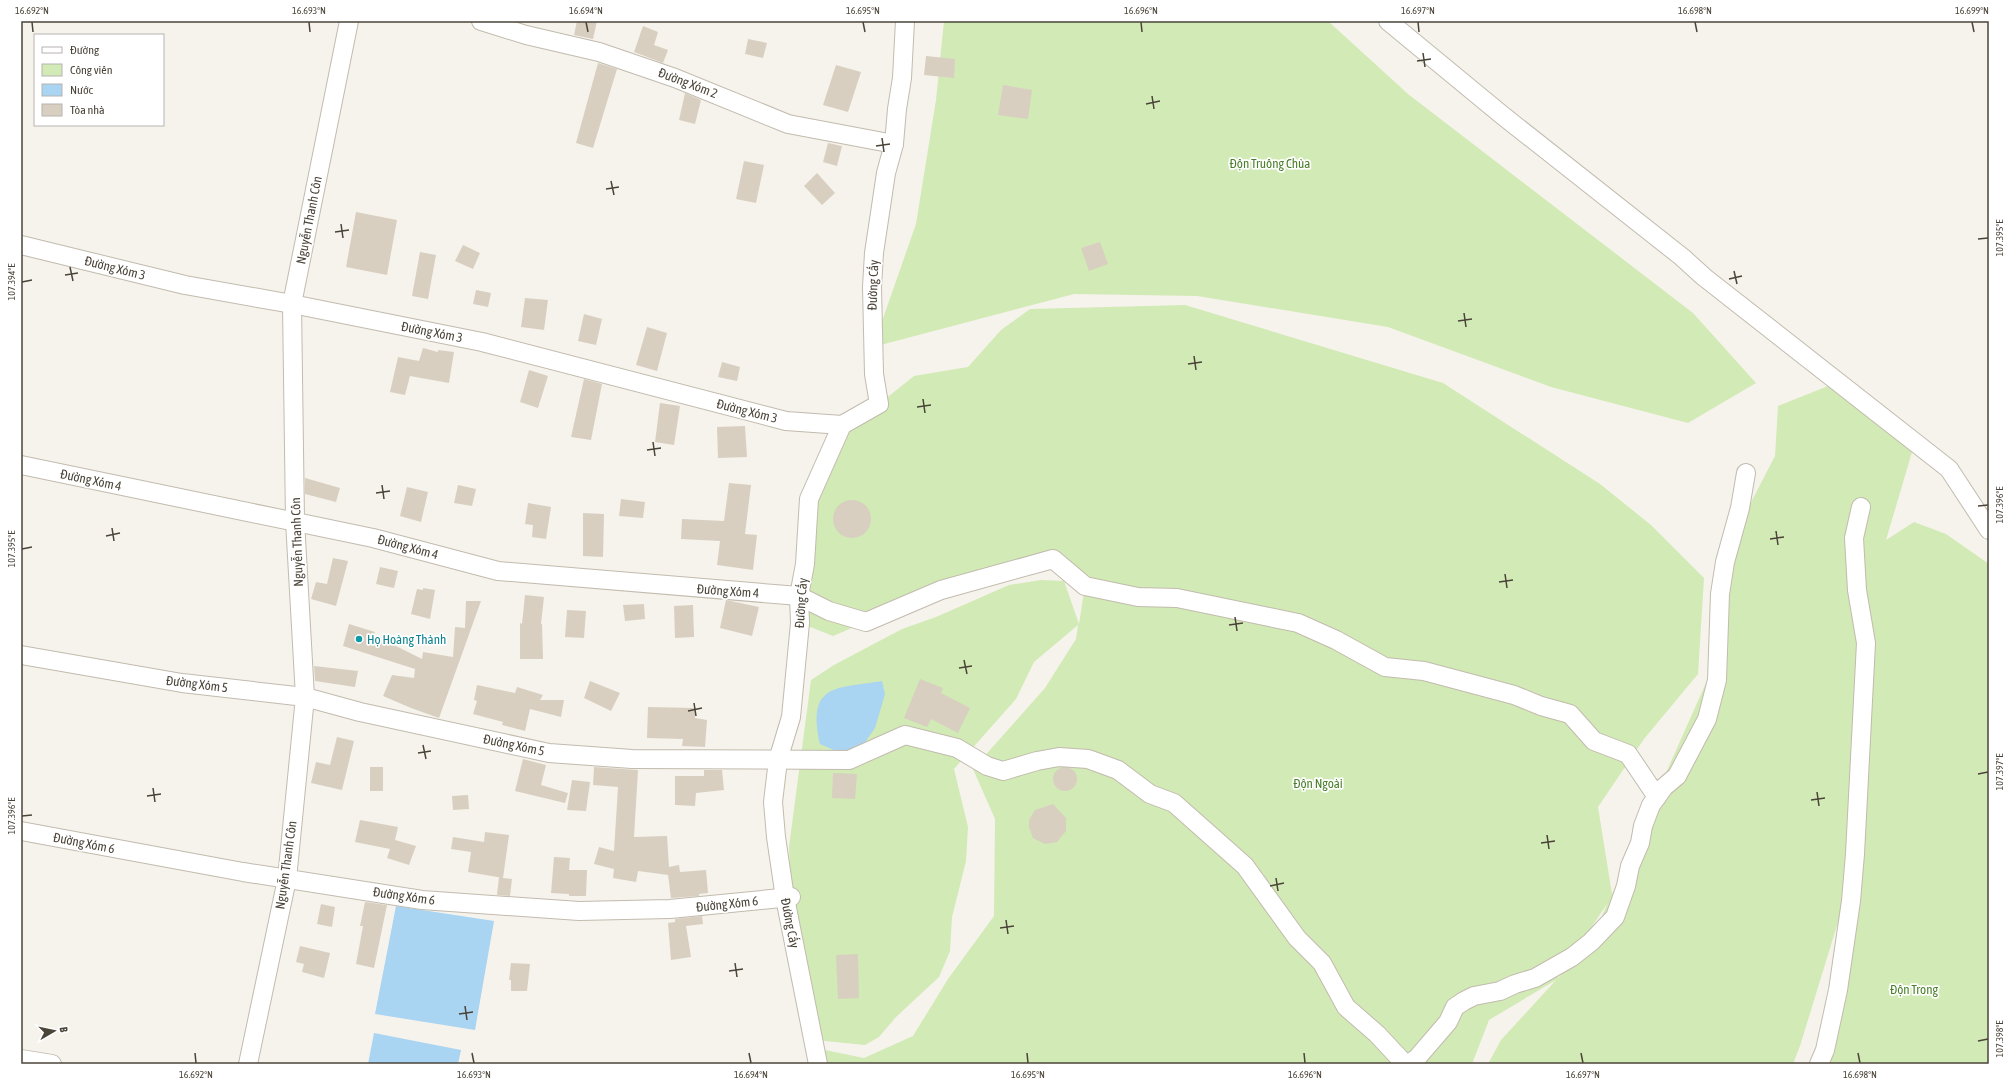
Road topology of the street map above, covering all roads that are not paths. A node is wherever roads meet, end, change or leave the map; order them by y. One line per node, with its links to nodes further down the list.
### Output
1 (349, 21): 8 (street, Nguyễn Thanh Côn)
2 (481, 21): 5 (street, Đường Xóm 2)
3 (905, 21): 6 (street)
4 (1388, 21): 14 (street)
5 (536, 29): 6 (street, Đường Xóm 2)
6 (894, 144): 9 (street, Đường Cấy)
7 (21, 245): 8 (street, Đường Xóm 3)
8 (292, 304): 9 (street, Đường Xóm 3); 13 (street, Nguyễn Thanh Côn)
9 (842, 425): 15 (street, Đường Cấy)
10 (21, 465): 13 (street, Đường Xóm 4)
11 (1746, 473): 19 (street)
12 (1861, 507): 29 (street)
13 (295, 521): 15 (street, Đường Xóm 4); 17 (street, Nguyễn Thanh Côn)
14 (1989, 530)
15 (799, 596): 18 (street, Đường Cấy); 19 (street)
16 (21, 655): 17 (street, Đường Xóm 5)
17 (305, 697): 18 (street, Đường Xóm 5); 21 (street, Nguyễn Thanh Côn)
18 (778, 760): 22 (street, Đường Cấy); 27 (street, Đường Xóm 5)
19 (1657, 797): 28 (street)
20 (21, 831): 21 (street, Đường Xóm 6)
21 (287, 879): 22 (street, Đường Xóm 6); 25 (street, Nguyễn Thanh Côn)
22 (788, 898): 26 (street, Đường Cấy)
23 (21, 1059): 24 (street)
24 (52, 1064)
25 (248, 1064)
26 (818, 1064)
27 (1405, 1064)
28 (1408, 1064)
29 (1819, 1064)

